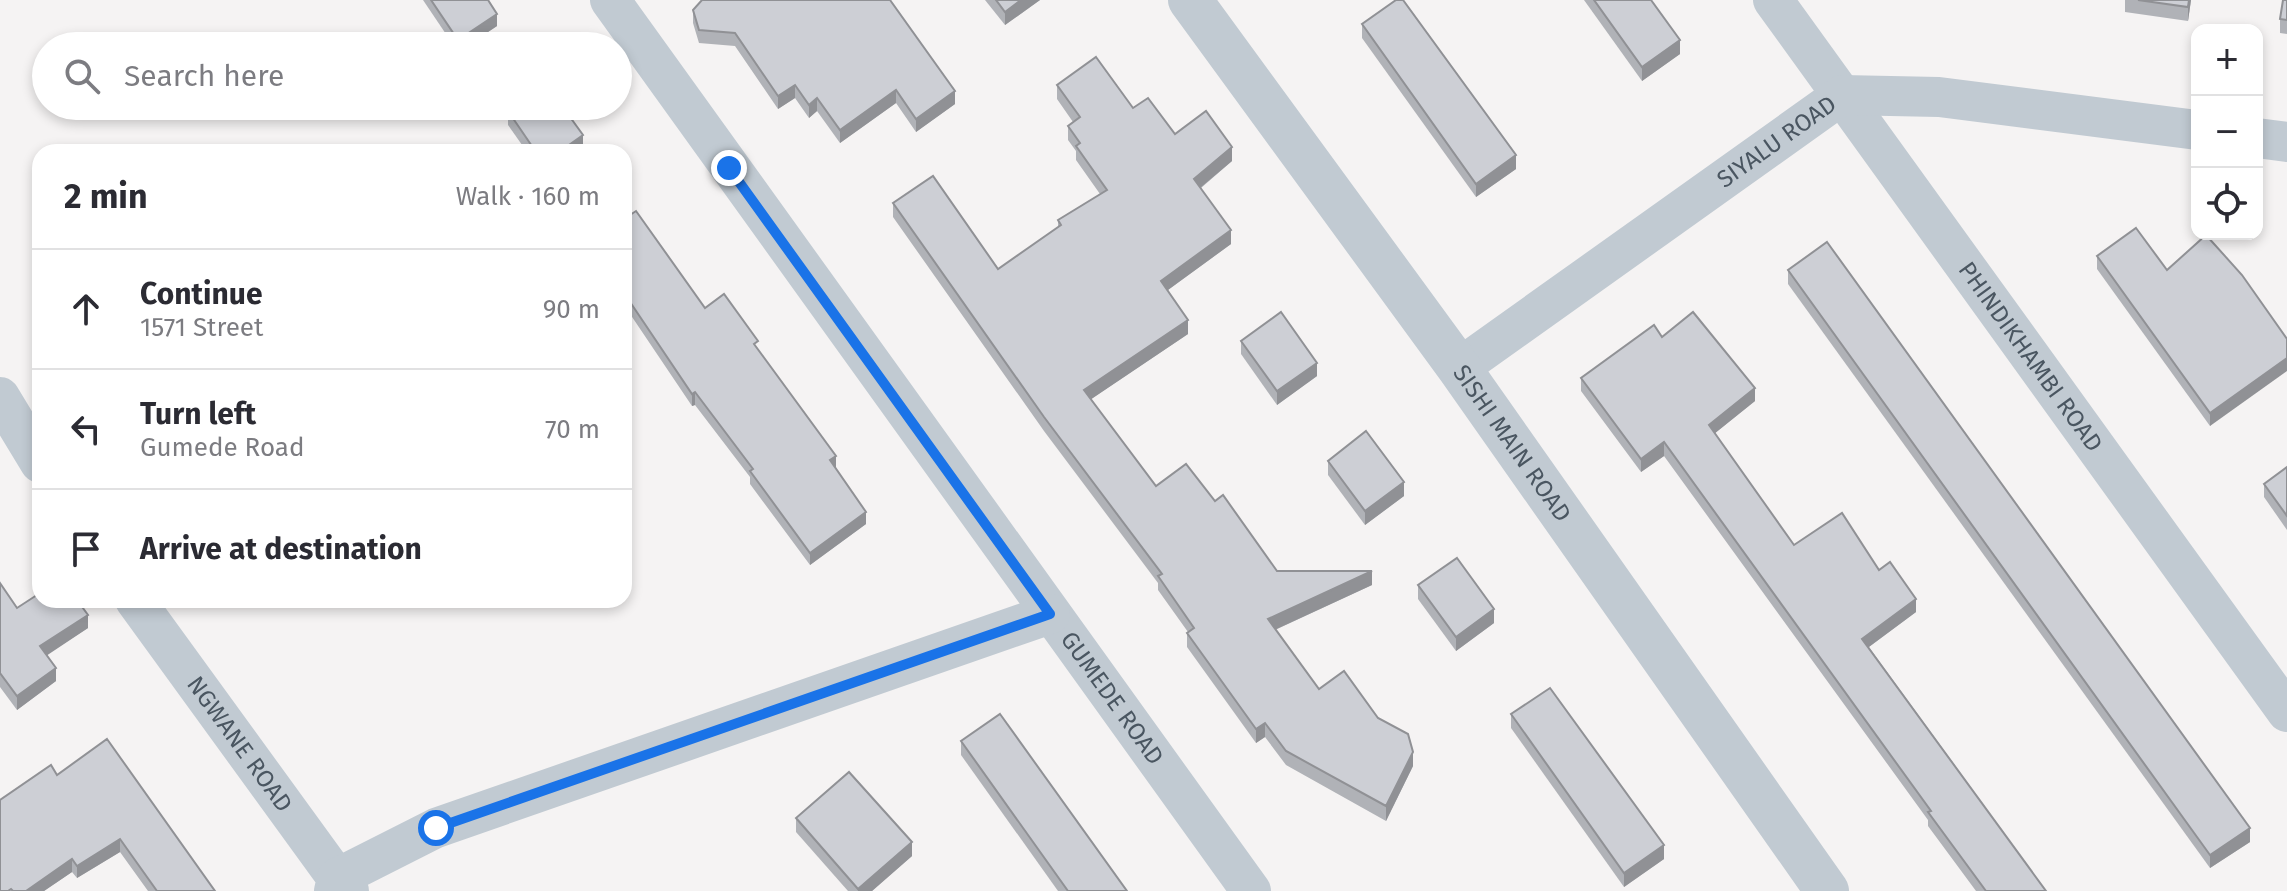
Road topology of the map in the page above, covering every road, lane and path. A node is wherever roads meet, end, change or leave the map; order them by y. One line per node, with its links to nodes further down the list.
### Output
1 (610, 0): 12 (street, GUMEDE ROAD)
2 (1190, 0): 8 (street, SISHI MAIN ROAD)
3 (1773, 0): 4 (street, PHINDIKHAMBI ROAD)
4 (1842, 95): 5 (street, SIYALU ROAD); 8 (street, SIYALU ROAD); 13 (street, PHINDIKHAMBI ROAD)
5 (2191, 129)
6 (2263, 139): 7 (street)
7 (2287, 142)
8 (1459, 368): 16 (street, SISHI MAIN ROAD)
9 (0, 397): 10 (street)
10 (32, 450)
11 (141, 608): 14 (street, NGWANE ROAD)
12 (1050, 614): 14 (street); 15 (street, GUMEDE ROAD)
13 (2287, 712)
14 (340, 887)
15 (1251, 891)
16 (1827, 891)

